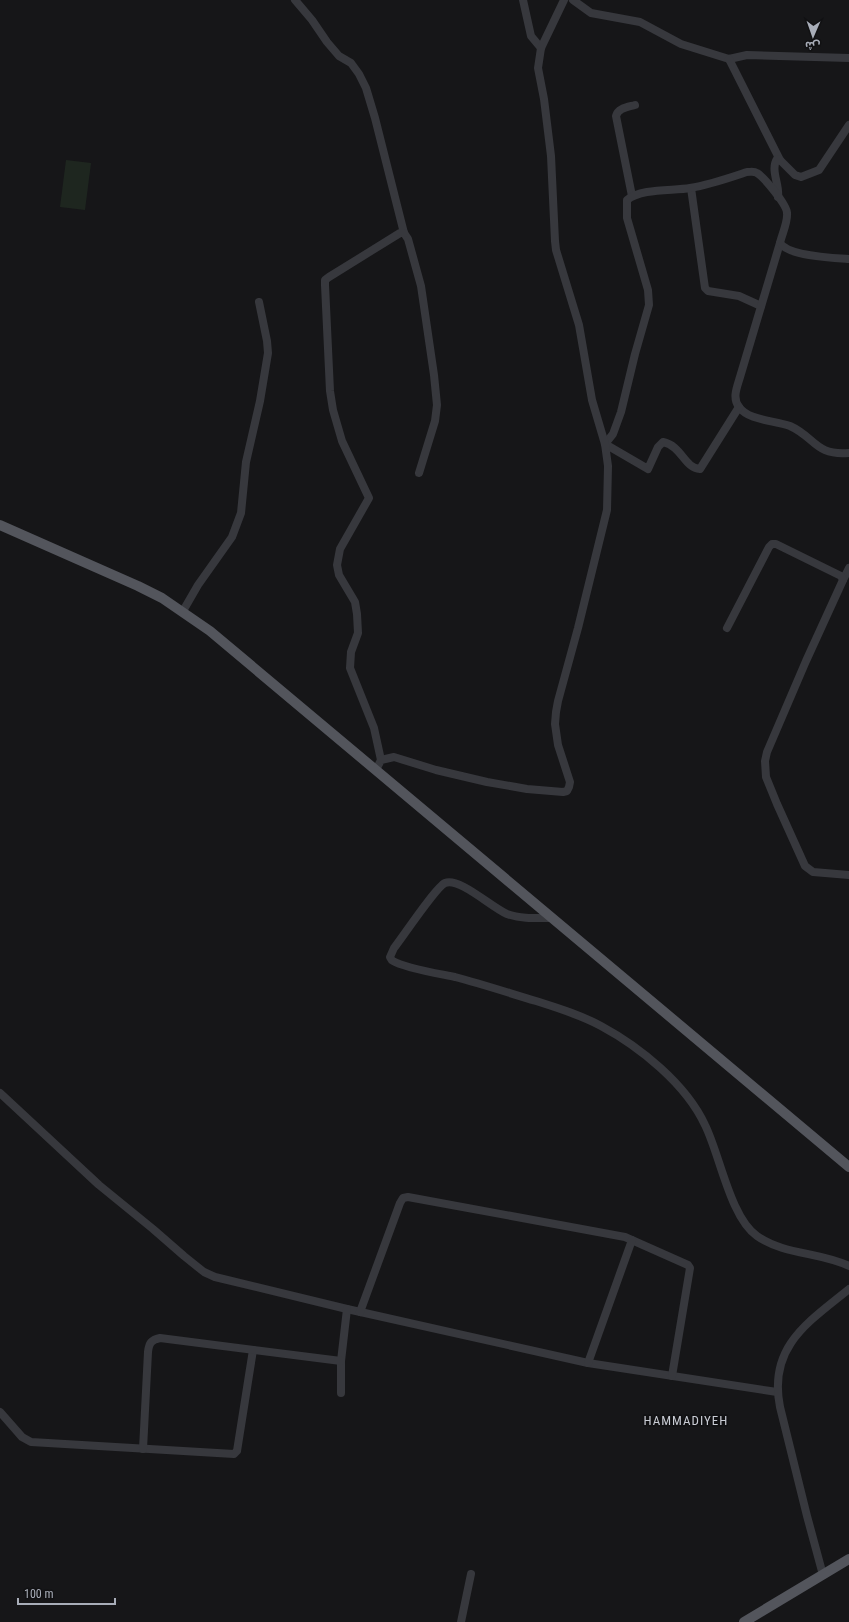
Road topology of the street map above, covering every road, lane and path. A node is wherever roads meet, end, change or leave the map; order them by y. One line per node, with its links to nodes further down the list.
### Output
1 (295, 0): 14 (street)
2 (523, 0): 5 (street)
3 (564, 0): 5 (street)
4 (573, 0): 7 (street)
5 (541, 48): 20 (street)
6 (849, 58): 7 (street)
7 (729, 59): 10 (street)
8 (635, 105): 12 (street)
9 (849, 125): 10 (street)
10 (780, 160): 13 (street)
11 (691, 188): 12 (street); 13 (street); 18 (street)
12 (632, 196): 20 (street)
13 (778, 196): 15 (street)
14 (404, 233): 22 (street); 28 (street)
15 (780, 243): 16 (street); 18 (street)
16 (849, 259)
17 (259, 302): 26 (street)
18 (761, 306): 19 (street)
19 (739, 407): 20 (street); 21 (street)
20 (605, 444): 28 (street)
21 (849, 453)
22 (419, 473)
23 (0, 525): 26 (main road)
24 (849, 568): 25 (street)
25 (844, 580): 27 (street); 30 (street)
26 (183, 611): 29 (main road)
27 (727, 628)
28 (381, 760): 29 (street)
29 (376, 770): 31 (main road)
30 (849, 875)
31 (552, 918): 33 (main road); 35 (street)
32 (0, 1093): 37 (street)
33 (849, 1167)
34 (632, 1240): 38 (street); 41 (street); 42 (street)
35 (849, 1266)
36 (849, 1289): 43 (street)
37 (347, 1309): 38 (street); 40 (street)
38 (360, 1312): 41 (street)
39 (253, 1350): 40 (street); 46 (street); 46 (street)
40 (341, 1361): 44 (street)
41 (588, 1364): 42 (street)
42 (672, 1376): 43 (street)
43 (777, 1392): 49 (street)
44 (341, 1393)
45 (0, 1412): 46 (street)
46 (143, 1449)
47 (849, 1559): 49 (main road)
48 (472, 1574): 50 (street)
49 (823, 1575): 51 (main road)
50 (461, 1622)
51 (744, 1622)

